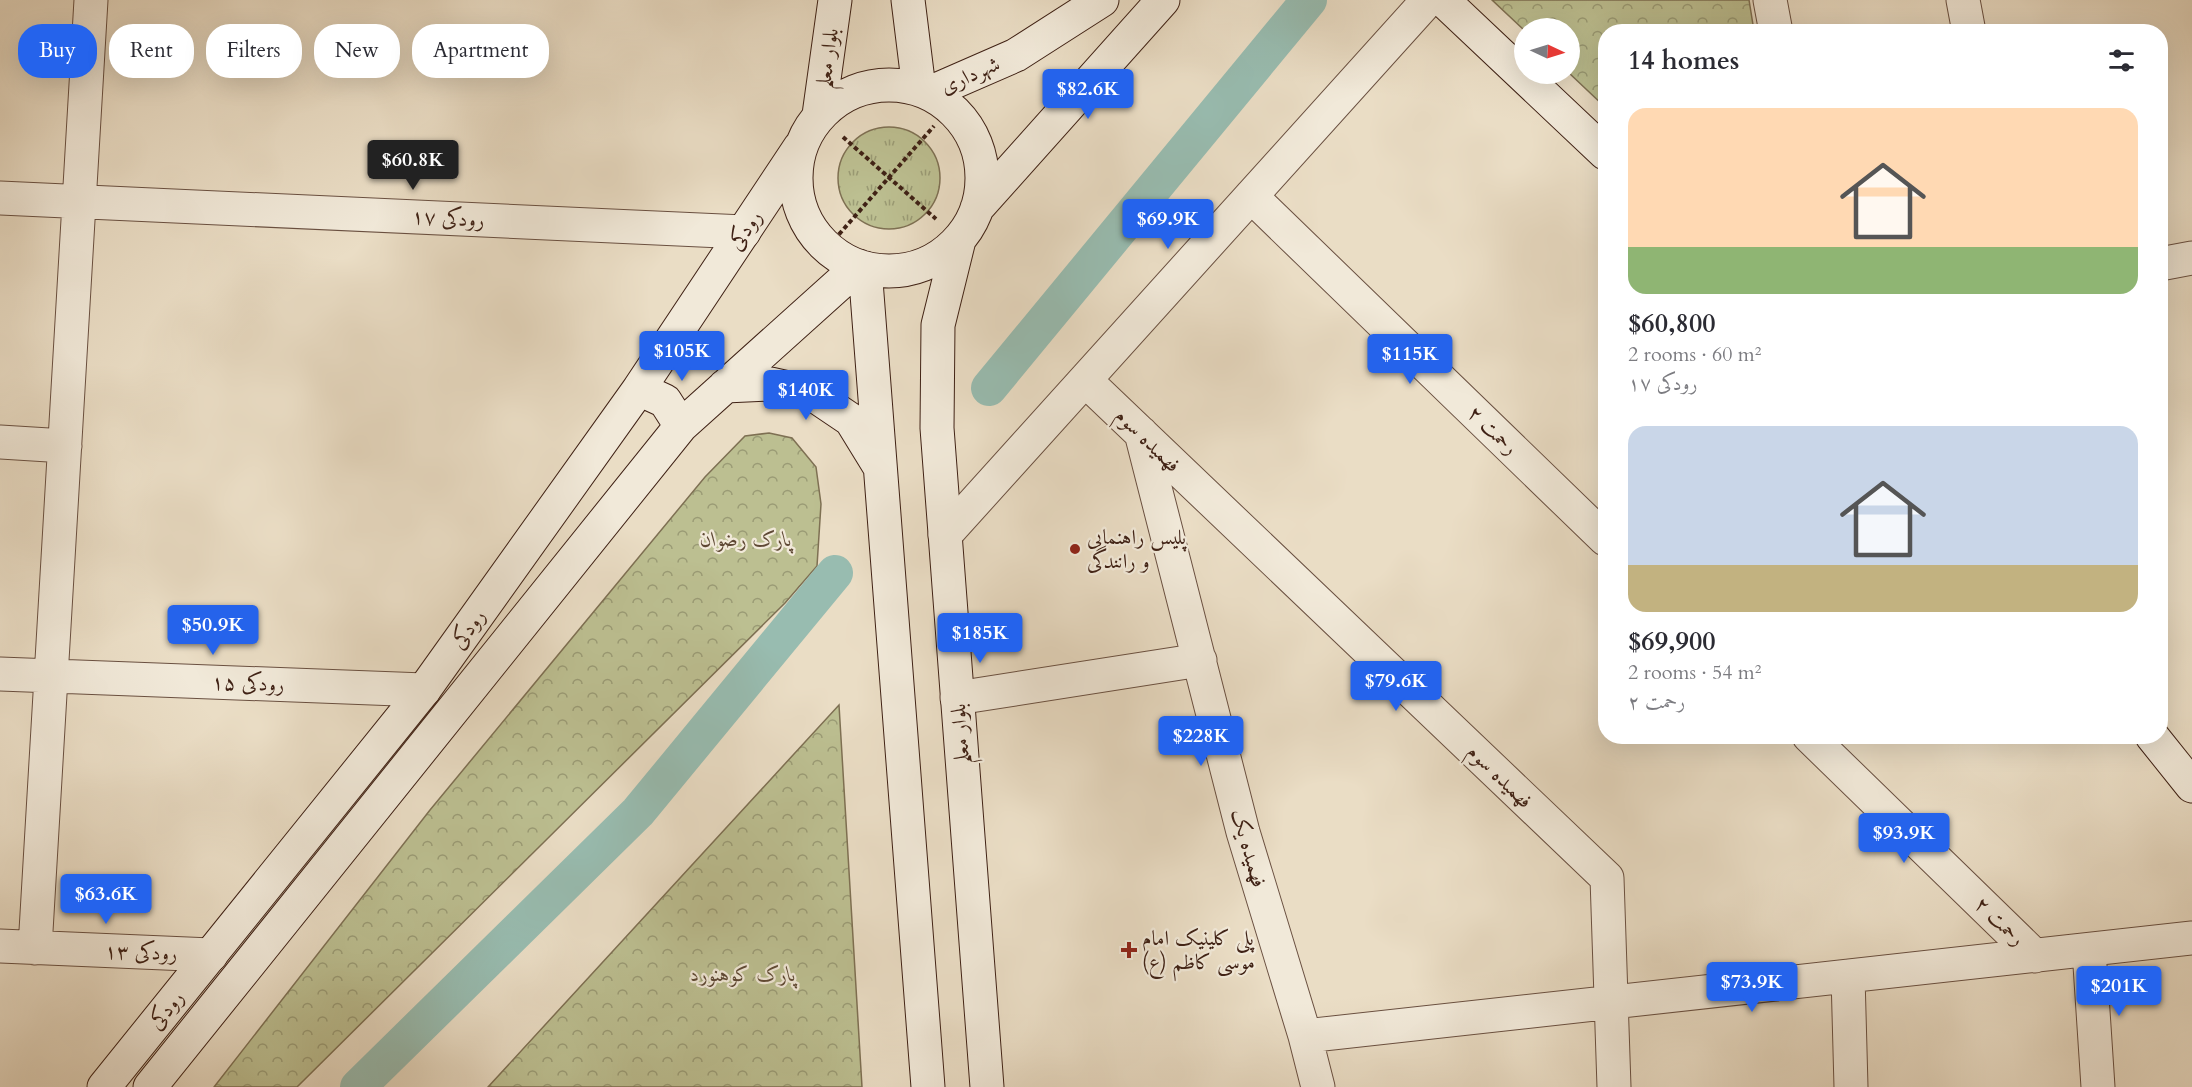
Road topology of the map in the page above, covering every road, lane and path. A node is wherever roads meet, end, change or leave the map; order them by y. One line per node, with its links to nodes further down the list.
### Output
1 (91, 0): 17 (street)
2 (835, 0): 11 (street, بلوار معلم)
3 (908, 0): 10 (street)
4 (1102, 0): 10 (street, شهرداری)
5 (1163, 0): 18 (street)
6 (1428, 0): 15 (street)
7 (1443, 0): 12 (street)
8 (1770, 0): 9 (street)
9 (1774, 24)
10 (933, 97): 11 (street); 14 (path); 18 (street)
11 (819, 115): 13 (street, رودکی); 14 (path)
12 (1598, 146)
13 (800, 147): 19 (street, رودکی); 21 (street)
14 (889, 178): 20 (path); 21 (path)
15 (1251, 196): 25 (street); 33 (street, رحمت ۲)
16 (0, 198): 17 (street, رودکی ۱۷)
17 (79, 202): 19 (street, رودکی ۱۷); 31 (street)
18 (977, 208): 20 (street)
19 (744, 232): 27 (street, رودکی)
20 (959, 240): 24 (street); 34 (street, بلوار معلم)
21 (827, 248): 24 (street)
22 (2192, 258): 23 (street)
23 (2168, 262)
24 (862, 267): 26 (street, رودکی); 32 (street)
25 (1085, 380): 29 (street, فهمیده سوم); 34 (street)
26 (725, 386): 28 (street, رودکی); 32 (street)
27 (639, 389): 28 (street); 38 (street, رودکی)
28 (681, 426): 53 (street, رودکی)
29 (1141, 433): 35 (street, فهمیده یک); 50 (street, فهمیده سوم)
30 (0, 442): 31 (street)
31 (65, 446): 37 (street)
32 (881, 469): 54 (street)
33 (1598, 532)
34 (945, 535): 39 (street, بلوار معلم)
35 (1200, 660): 39 (street); 51 (street, فهمیده یک)
36 (0, 674): 37 (street, رودکی ۱۵)
37 (51, 676): 38 (street, رودکی ۱۵); 45 (street)
38 (424, 690): 47 (street, رودکی)
39 (957, 698): 55 (street, بلوار معلم)
40 (1817, 744): 48 (street, رحمت ۲)
41 (2158, 744): 42 (street)
42 (2192, 786)
43 (2192, 938): 46 (street)
44 (0, 946): 45 (street, رودکی ۱۳)
45 (35, 948): 47 (street, رودکی ۱۳)
46 (2089, 950): 48 (street); 59 (street)
47 (211, 955): 52 (street, رودکی)
48 (2035, 956): 49 (street)
49 (1848, 976): 50 (street); 58 (street)
50 (1612, 1002): 51 (street); 57 (street, فهمیده سوم)
51 (1305, 1036): 56 (street, فهمیده یک)
52 (104, 1087)
53 (150, 1087)
54 (928, 1087)
55 (987, 1087)
56 (1318, 1087)
57 (1614, 1087)
58 (1851, 1087)
59 (2098, 1087)

